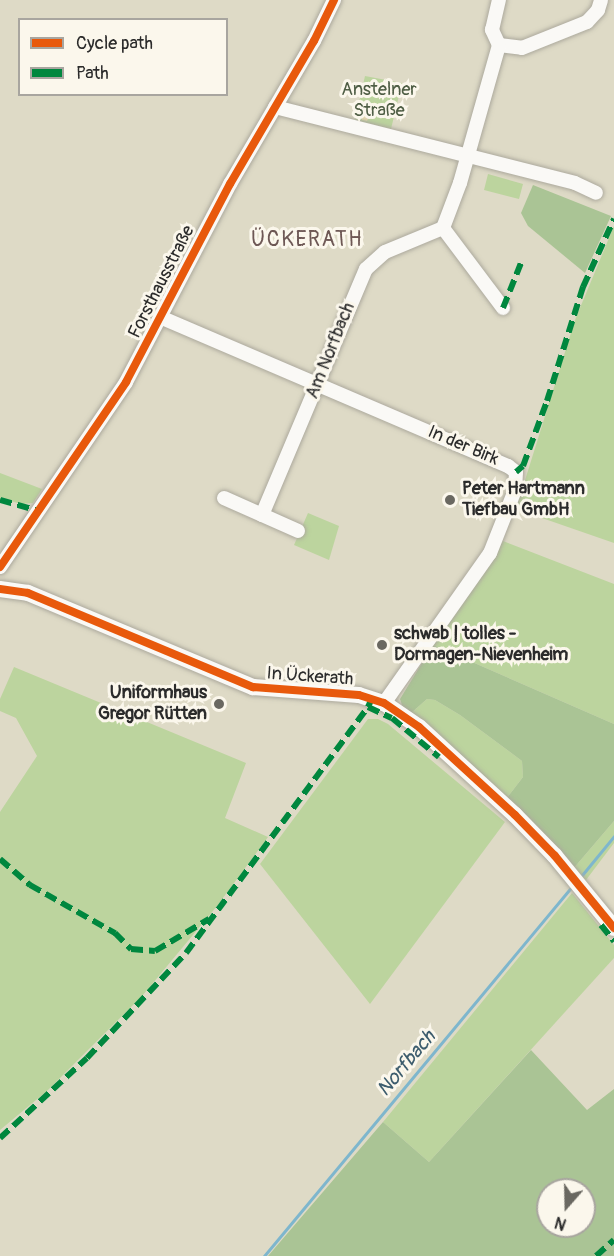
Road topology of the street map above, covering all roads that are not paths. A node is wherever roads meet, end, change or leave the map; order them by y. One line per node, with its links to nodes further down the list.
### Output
1 (334, 0): 5 (street, Forsthausstraße)
2 (499, 0): 4 (street)
3 (601, 0): 4 (street)
4 (499, 45): 6 (street)
5 (275, 107): 6 (street); 10 (street, Forsthausstraße)
6 (467, 156): 7 (street); 8 (street)
7 (596, 193)
8 (443, 228): 9 (street); 11 (street, Am Norfbach)
9 (503, 308)
10 (160, 317): 11 (street, In der Birk); 15 (street, Forsthausstraße)
11 (318, 385): 13 (street, Am Norfbach); 17 (street, In der Birk)
12 (224, 498): 13 (street)
13 (262, 515): 14 (street)
14 (298, 531)
15 (0, 567)
16 (0, 589): 17 (main road, In Ückerath)
17 (384, 703): 18 (main road, In Ückerath)
18 (614, 928)

